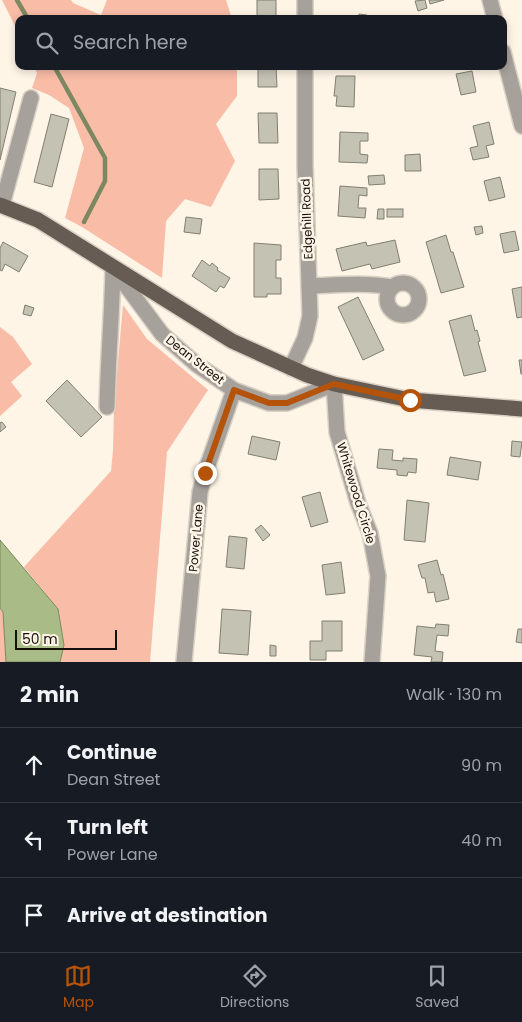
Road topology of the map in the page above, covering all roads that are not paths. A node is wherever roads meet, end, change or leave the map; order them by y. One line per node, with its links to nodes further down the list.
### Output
1 (305, 0): 3 (street)
2 (490, 0): 4 (street)
3 (305, 15)
4 (494, 15)
5 (507, 68): 8 (street)
6 (305, 70): 11 (street, Edgehill Road)
7 (31, 98): 9 (street)
8 (522, 126)
9 (1, 205): 10 (main road, Dean Street)
10 (113, 268): 13 (main road, Dean Street); 15 (street, Dean Street); 16 (street)
11 (309, 286): 12 (street); 13 (street, Edgehill Road)
12 (392, 287)
13 (291, 368): 14 (main road, Dean Street)
14 (334, 384): 15 (street, Dean Street); 17 (main road, Dean Street); 19 (street, Whitewood Circle)
15 (234, 390): 18 (street, Power Lane)
16 (107, 407)
17 (522, 409)
18 (184, 662)
19 (372, 662)

